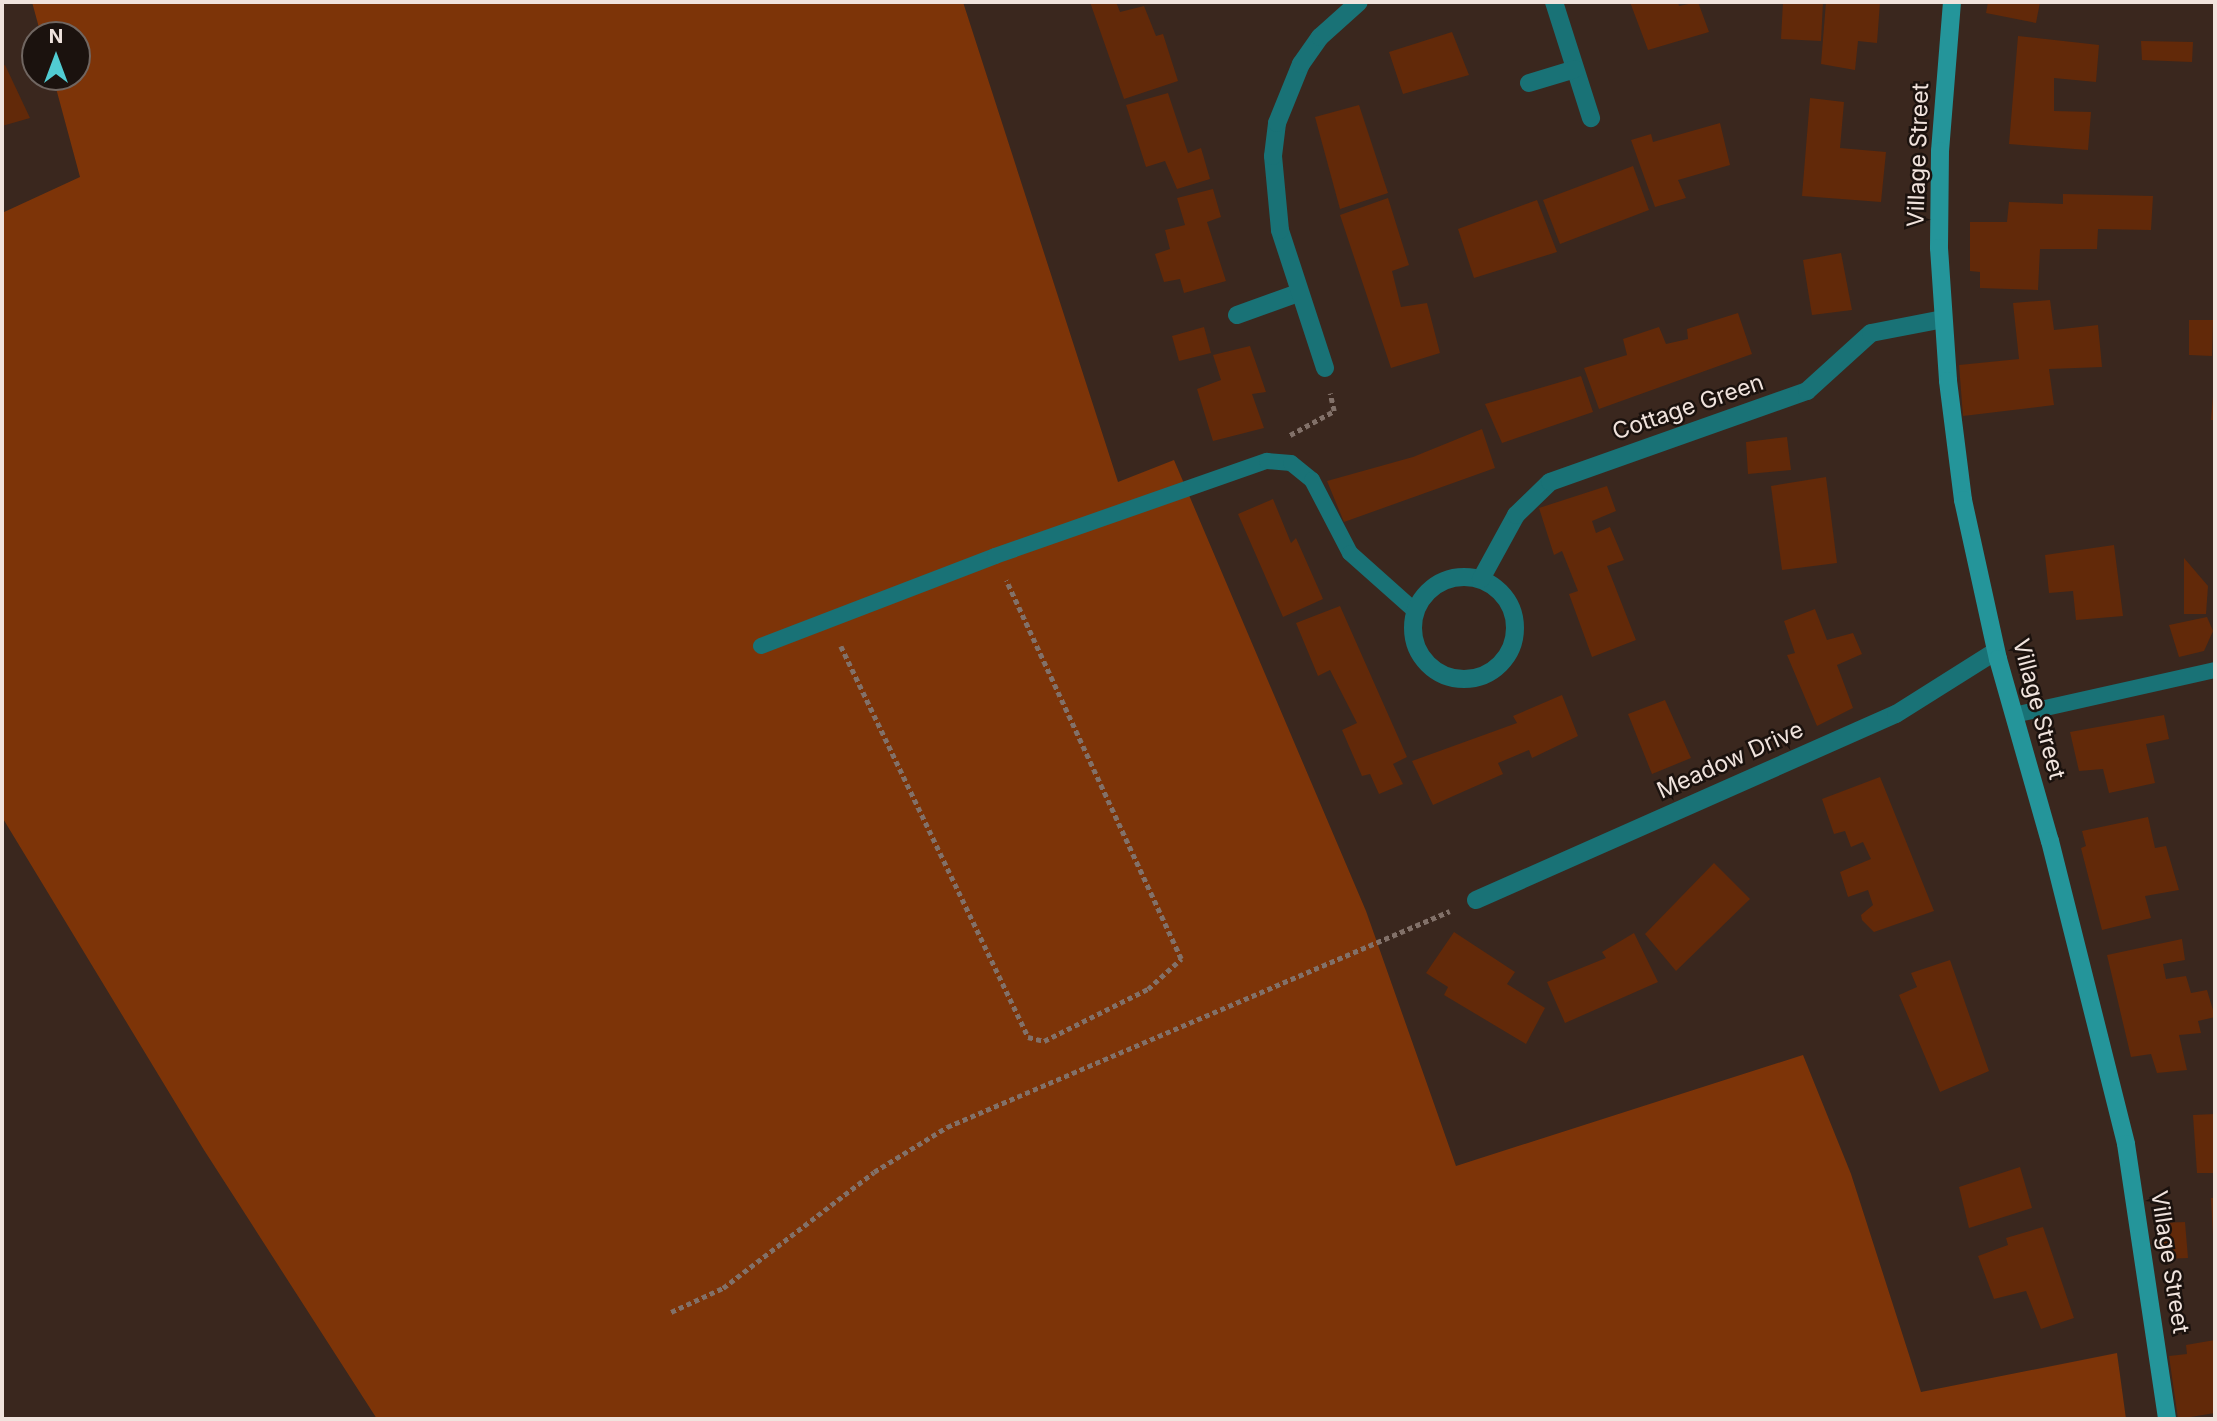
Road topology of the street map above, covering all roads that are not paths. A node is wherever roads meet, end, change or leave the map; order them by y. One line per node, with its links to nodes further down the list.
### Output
1 (1359, 2): 7 (street)
2 (1554, 2): 4 (street)
3 (1952, 2): 9 (street, Village Street)
4 (1576, 69): 5 (street); 6 (street)
5 (1529, 83)
6 (1591, 118)
7 (1298, 293): 8 (street); 10 (street)
8 (1237, 315)
9 (1943, 319): 11 (street, Cottage Green); 14 (street, Village Street)
10 (1325, 368)
11 (1480, 579): 12 (street); 12 (street)
12 (1415, 611): 13 (lane)
13 (761, 646)
14 (1996, 651): 16 (street, Village Street); 17 (street, Meadow Drive)
15 (2215, 670): 16 (lane)
16 (2014, 715): 18 (street, Village Street)
17 (1476, 900)
18 (2167, 1419)

